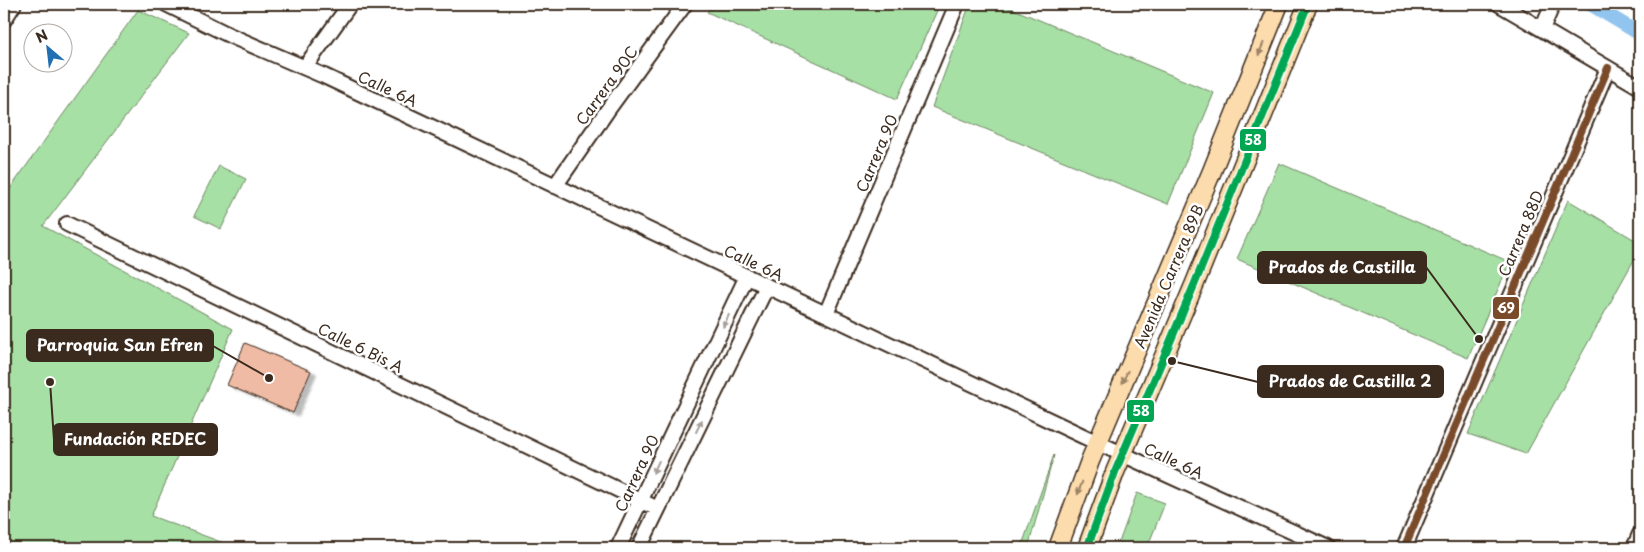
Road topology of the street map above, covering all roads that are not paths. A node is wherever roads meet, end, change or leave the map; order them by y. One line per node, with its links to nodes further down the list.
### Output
1 (14, 4): 10 (street)
2 (166, 4): 12 (street, Calle 6A)
3 (350, 4): 12 (street)
4 (685, 4): 15 (street, Carrera 90C)
5 (957, 4): 19 (street, Carrera 90)
6 (1279, 4): 20 (main road, Avenida Carrera 89B, one-way to 20)
7 (1308, 4): 21 (main road, Avenida Carrera 89B)
8 (1499, 4): 11 (street)
9 (1553, 4): 11 (street)
10 (4, 20)
11 (1542, 29): 13 (street)
12 (305, 68): 15 (street, Calle 6A)
13 (1608, 68): 14 (street); 30 (street, Carrera 88D)
14 (1640, 87)
15 (555, 186): 17 (street, Calle 6A)
16 (67, 224): 22 (street, Calle 6 Bis A)
17 (746, 276): 18 (street, Calle 6A); 22 (street, Carrera 90, one-way to 22)
18 (767, 286): 19 (street, Calle 6A); 23 (street, one-way to 18)
19 (826, 314): 20 (street, Calle 6A)
20 (1098, 443): 21 (street, Calle 6A); 27 (main road, Avenida Carrera 89B, one-way to 27)
21 (1123, 454): 28 (main road, Avenida Carrera 89B); 29 (street, Calle 6A)
22 (641, 500): 23 (street, Calle 6 Bis A); 25 (street, Carrera 90)
23 (658, 509): 26 (street)
24 (1640, 534): 31 (street)
25 (618, 548)
26 (639, 548)
27 (1058, 548)
28 (1087, 548)
29 (1328, 548)
30 (1404, 548)
31 (1634, 548)

